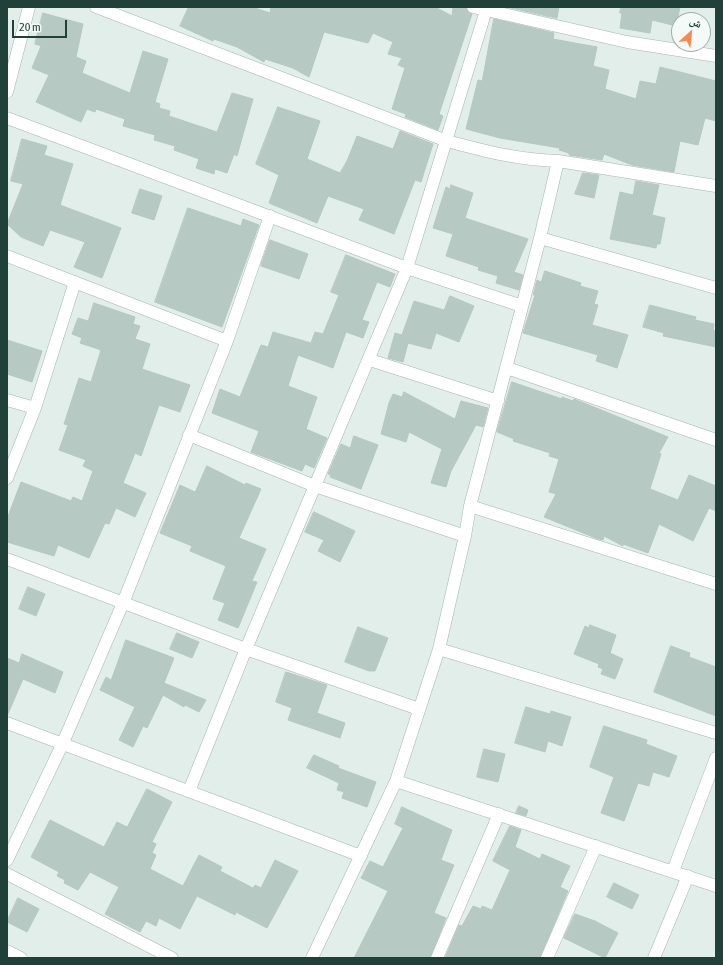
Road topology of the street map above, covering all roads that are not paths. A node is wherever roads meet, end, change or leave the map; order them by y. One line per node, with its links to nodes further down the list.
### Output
1 (29, 7): 6 (street)
2 (96, 7): 8 (street)
3 (473, 7): 4 (street)
4 (486, 9): 5 (street); 8 (street)
5 (716, 56)
6 (7, 92)
7 (7, 118): 11 (street)
8 (447, 141): 9 (street); 14 (street)
9 (558, 161): 10 (street); 12 (street)
10 (716, 186)
11 (270, 216): 14 (street); 18 (street)
12 (540, 238): 16 (street); 17 (street)
13 (7, 256): 15 (street)
14 (407, 268): 17 (street); 19 (street)
15 (75, 282): 18 (street); 23 (street)
16 (715, 285)
17 (522, 306): 20 (street)
18 (227, 341): 24 (street)
19 (370, 360): 22 (street); 27 (street)
20 (507, 368): 22 (street); 25 (street)
21 (7, 400): 23 (street)
22 (498, 401): 28 (street)
23 (35, 408): 26 (street)
24 (189, 435): 27 (street); 32 (street)
25 (716, 440)
26 (7, 478)
27 (315, 486): 29 (street); 33 (street)
28 (470, 506): 29 (street); 31 (street)
29 (465, 536): 34 (street)
30 (7, 559): 32 (street)
31 (716, 584)
32 (123, 603): 33 (street); 38 (street)
33 (246, 649): 35 (street); 41 (street)
34 (439, 649): 35 (street); 37 (street)
35 (419, 709): 40 (street)
36 (7, 723): 38 (street)
37 (716, 733)
38 (62, 745): 41 (street); 45 (street)
39 (716, 758): 46 (street)
40 (396, 781): 42 (street); 44 (street)
41 (189, 791): 44 (street)
42 (499, 814): 43 (street); 54 (street)
43 (596, 846): 46 (street); 55 (street)
44 (361, 856): 53 (street)
45 (7, 860)
46 (673, 871): 48 (street)
47 (7, 874): 52 (street)
48 (688, 876): 49 (street); 56 (street)
49 (716, 886)
50 (7, 951): 51 (street)
51 (21, 958)
52 (172, 958)
53 (312, 958)
54 (437, 958)
55 (547, 958)
56 (654, 958)

